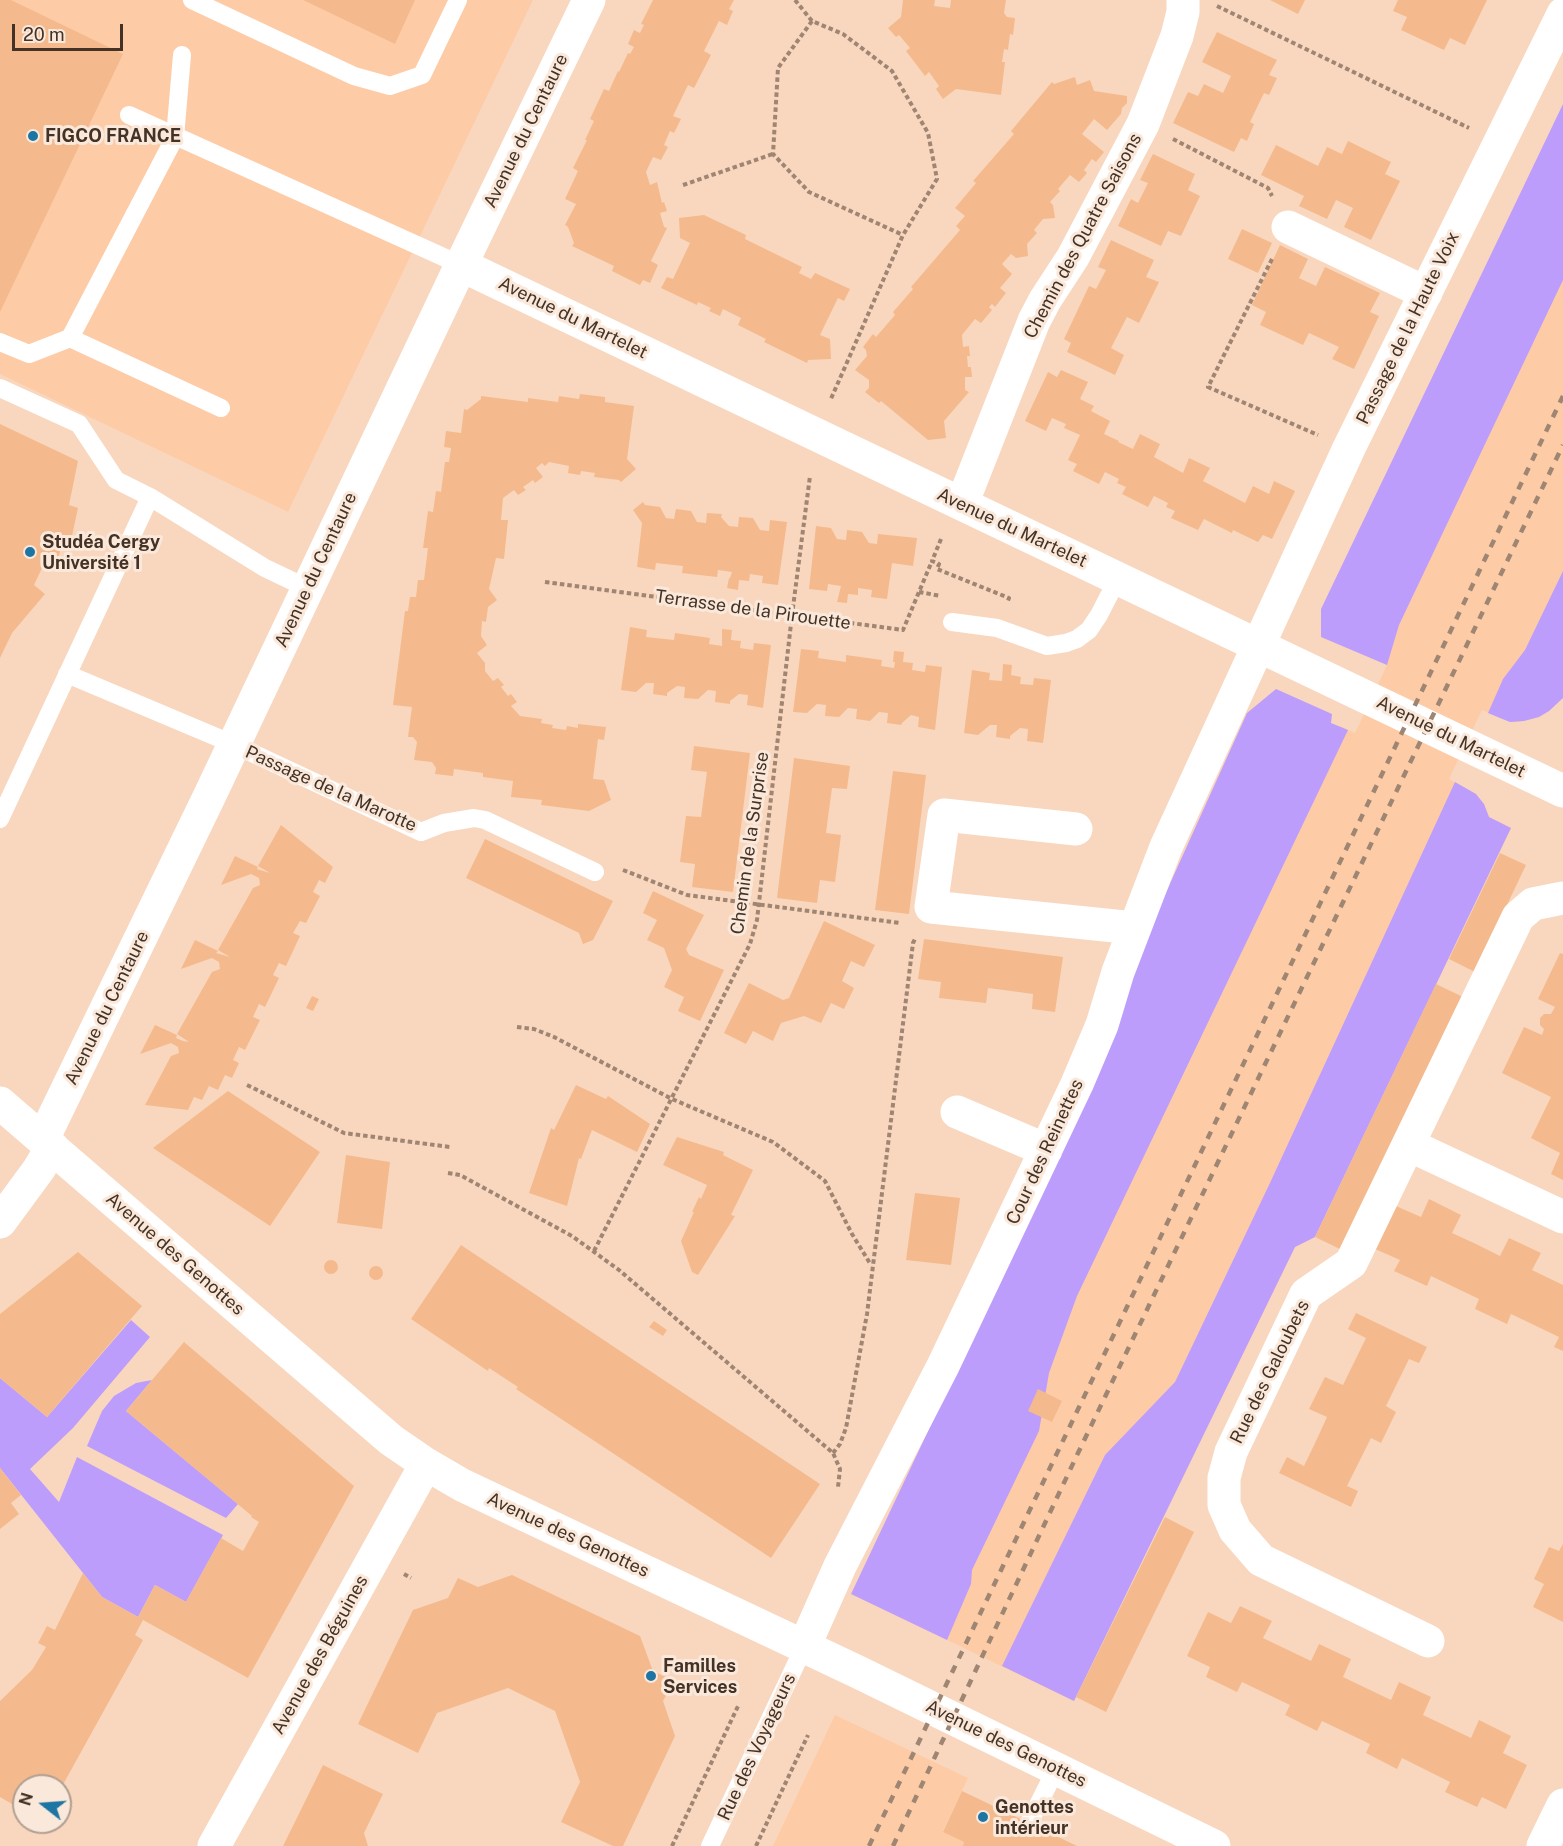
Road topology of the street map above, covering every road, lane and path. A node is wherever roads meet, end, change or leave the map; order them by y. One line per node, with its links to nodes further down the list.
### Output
1 (192, 0): 2 (lane)
2 (458, 0)
3 (589, 0): 18 (street, Avenue du Centaure)
4 (795, 0): 8 (path)
5 (1183, 0): 11 (street, Chemin des Quatre Saisons)
6 (1216, 5): 13 (path)
7 (1563, 14): 13 (street, Passage de la Haute Voix)
8 (812, 21): 14 (path); 17 (path)
9 (182, 55): 12 (lane)
10 (129, 115): 12 (lane)
11 (1143, 124): 16 (path); 28 (street, Chemin des Quatre Saisons)
12 (175, 137): 18 (lane); 20 (lane)
13 (1499, 143): 19 (street, Passage de la Haute Voix)
14 (773, 153): 15 (path); 17 (path)
15 (683, 185)
16 (1288, 227): 19 (street); 25 (path)
17 (903, 235): 24 (path)
18 (461, 265): 24 (street, Avenue du Martelet); 33 (street, Avenue du Centaure)
19 (1426, 293): 25 (street, Passage de la Haute Voix)
20 (70, 338): 21 (lane); 23 (lane)
21 (0, 342)
22 (0, 388): 27 (lane)
23 (220, 408)
24 (815, 435): 28 (street, Avenue du Martelet)
25 (1349, 448): 39 (street, Passage de la Haute Voix)
26 (810, 476): 37 (path, Chemin de la Surprise)
27 (150, 497): 33 (lane); 40 (lane)
28 (962, 504): 31 (street, Avenue du Martelet)
29 (940, 538): 30 (path, Terrasse de la Pirouette)
30 (932, 561): 34 (path, Terrasse de la Pirouette); 36 (path)
31 (1118, 578): 38 (lane); 39 (street, Avenue du Martelet)
32 (544, 582): 37 (path, Terrasse de la Pirouette)
33 (307, 588): 41 (street, Avenue du Centaure)
34 (919, 592): 35 (path); 37 (path, Terrasse de la Pirouette)
35 (946, 596)
36 (1002, 604)
37 (792, 615): 47 (path, Chemin de la Surprise)
38 (952, 622)
39 (1259, 645): 42 (street, Avenue du Martelet); 49 (street, Cour des Reinettes)
40 (67, 674): 41 (lane, Passage de la Marotte); 43 (lane)
41 (233, 744): 45 (lane, Passage de la Marotte); 55 (street, Avenue du Centaure)
42 (1563, 791)
43 (0, 819)
44 (1076, 829): 48 (street)
45 (596, 872): 47 (path)
46 (1563, 898): 56 (street, Rue des Galoubets)
47 (759, 904): 48 (path); 52 (path, Chemin de la Surprise)
48 (926, 916): 49 (street); 63 (path)
49 (1134, 928): 58 (street, Cour des Reinettes)
50 (517, 1027): 52 (path)
51 (247, 1085): 57 (path)
52 (672, 1099): 62 (path, Chemin de la Surprise); 63 (path)
53 (0, 1103): 55 (street, Avenue des Genottes)
54 (957, 1112): 58 (street)
55 (48, 1143): 61 (street, Avenue du Centaure); 65 (street, Avenue des Genottes)
56 (1409, 1145): 60 (street); 67 (street, Rue des Galoubets)
57 (450, 1147)
58 (1046, 1150): 68 (street, Cour des Reinettes)
59 (448, 1173): 62 (path)
60 (1563, 1217)
61 (0, 1222)
62 (594, 1251): 64 (path)
63 (871, 1265): 64 (path)
64 (833, 1453): 66 (path)
65 (426, 1464): 68 (street, Avenue des Genottes); 74 (street, Avenue des Béguines)
66 (838, 1489)
67 (1428, 1641)
68 (804, 1647): 71 (street, Avenue des Genottes); 76 (lane, Rue des Voyageurs)
69 (738, 1704): 75 (path)
70 (808, 1735): 77 (path)
71 (1045, 1763): 73 (lane); 78 (street, Avenue des Genottes)
72 (1563, 1805): 79 (street)
73 (1029, 1823)
74 (214, 1846)
75 (672, 1846)
76 (710, 1846)
77 (756, 1846)
78 (1214, 1846)
79 (1543, 1846)

